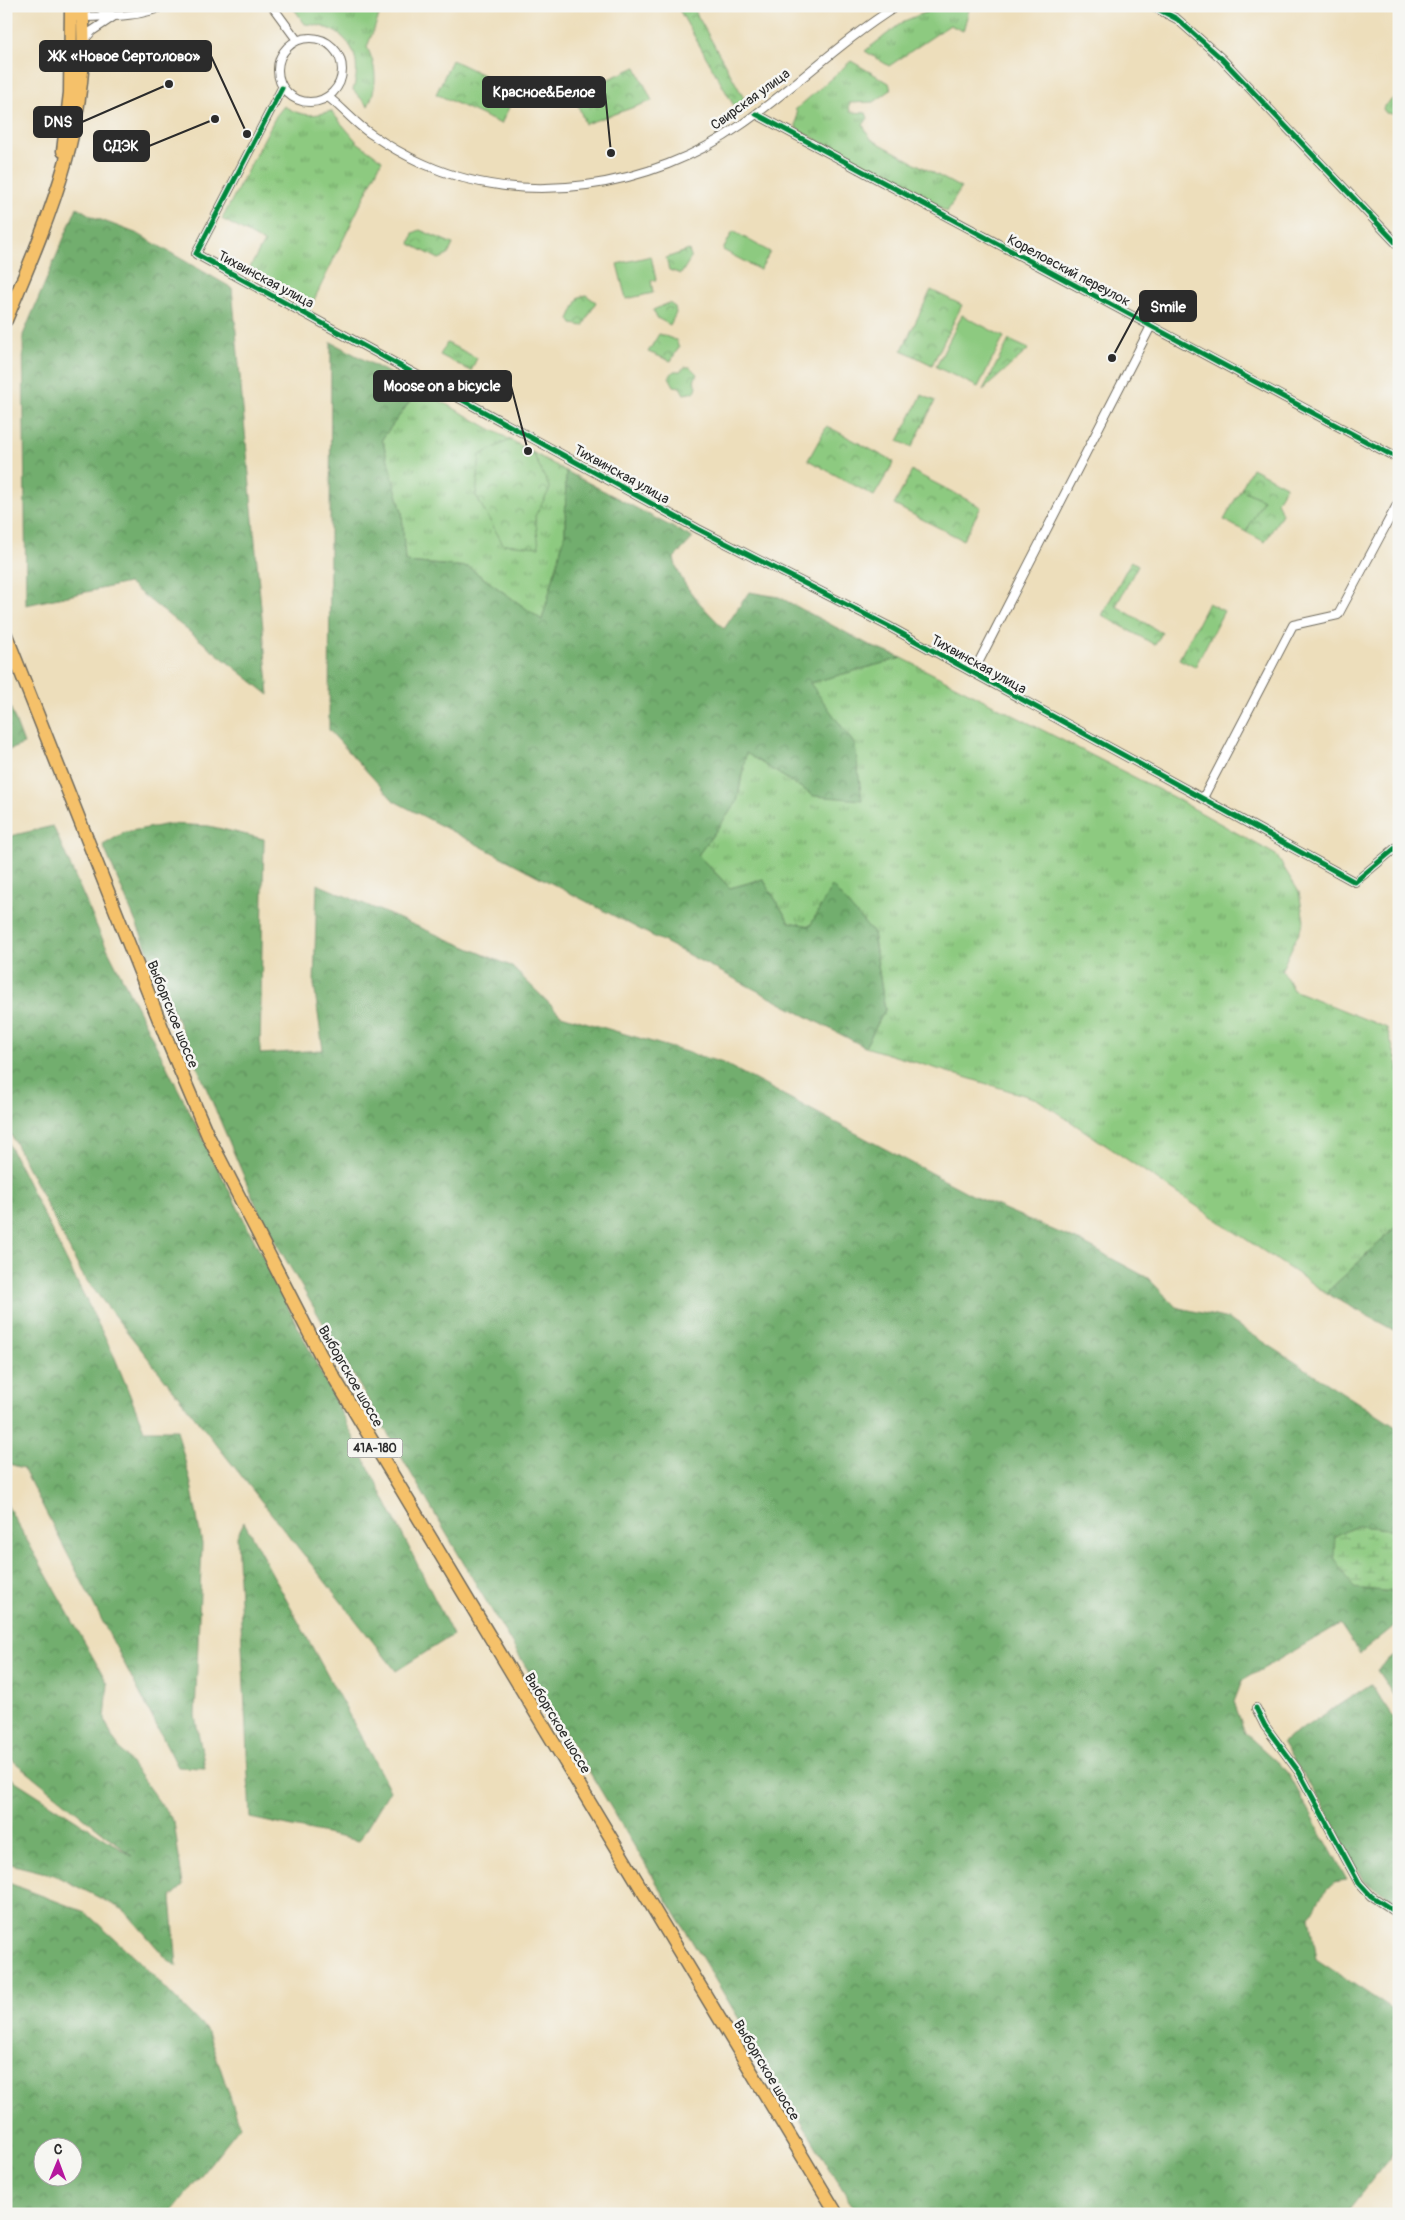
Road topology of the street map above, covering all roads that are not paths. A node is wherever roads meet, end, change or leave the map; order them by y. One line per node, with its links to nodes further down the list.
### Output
1 (95, 6): 7 (street)
2 (163, 6): 7 (street)
3 (272, 6): 9 (street)
4 (897, 6): 12 (street, Свирская улица)
5 (1152, 6): 14 (street)
6 (77, 12): 7 (street); 8 (main road); 13 (main road)
7 (115, 16): 8 (street)
8 (84, 40): 13 (main road)
9 (297, 40): 10 (street); 11 (street)
10 (282, 88): 11 (street); 20 (street, Тихвинская улица)
11 (328, 97): 12 (street, Свирская улица)
12 (756, 114): 16 (street, Кореловский переулок)
13 (58, 190): 15 (main road)
14 (1399, 246)
15 (6, 320)
16 (1150, 326): 17 (street, Кореловский переулок); 20 (street, Тихвинская улица)
17 (1399, 460)
18 (1399, 501): 21 (street)
19 (6, 635): 25 (main road, Выборгское шоссе / 41А-180)
20 (973, 673): 21 (street, Тихвинская улица)
21 (1203, 798): 22 (street, Тихвинская улица)
22 (1399, 845)
23 (1256, 1708): 24 (street)
24 (1399, 1914)
25 (837, 2214)

